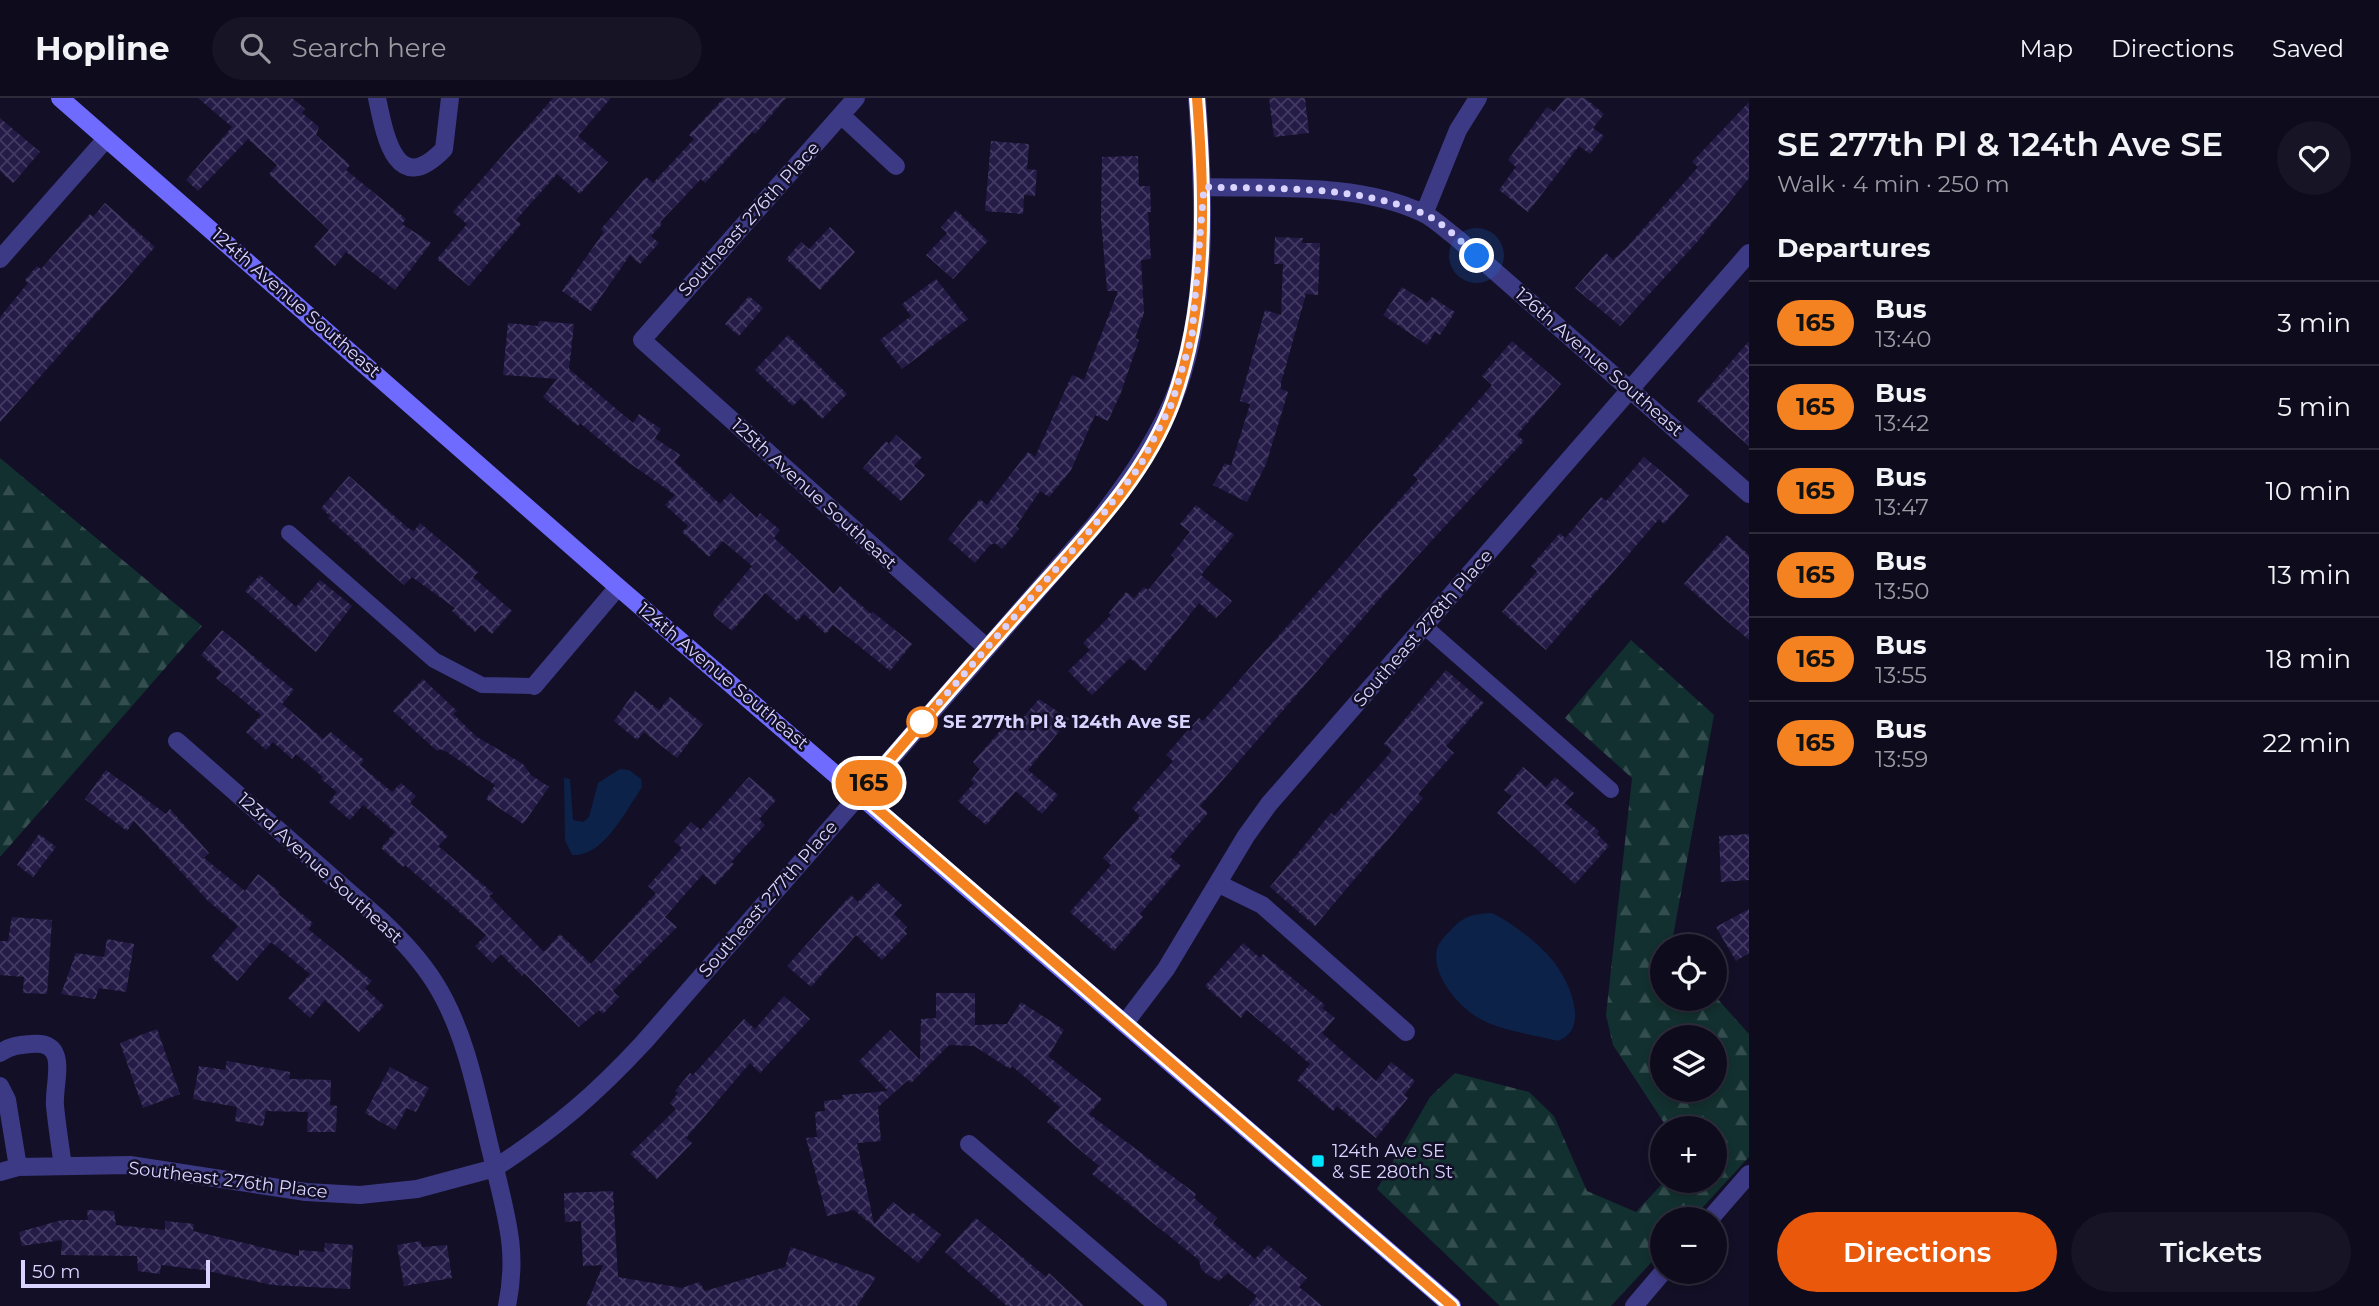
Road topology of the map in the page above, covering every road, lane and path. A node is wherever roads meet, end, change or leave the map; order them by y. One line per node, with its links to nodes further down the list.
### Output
1 (60, 98): 8 (street, 124th Avenue Southeast)
2 (377, 98): 3 (street)
3 (450, 98)
4 (856, 98): 7 (street, Southeast 276th Place)
5 (1197, 98): 10 (street, Southeast 277th Place)
6 (1478, 98): 11 (street)
7 (841, 116): 9 (street); 14 (street, Southeast 276th Place)
8 (106, 139): 13 (street); 18 (street, 124th Avenue Southeast)
9 (896, 166)
10 (1204, 187): 11 (street, 126th Avenue Southeast); 20 (street, Southeast 277th Place)
11 (1424, 214): 15 (street, 126th Avenue Southeast)
12 (1749, 253): 15 (street, Southeast 278th Place)
13 (0, 259)
14 (642, 340): 20 (street, 125th Avenue Southeast)
15 (1631, 389): 16 (street, 126th Avenue Southeast); 19 (street, Southeast 278th Place)
16 (1749, 494)
17 (289, 533): 21 (lane)
18 (618, 587): 21 (street); 24 (street, 124th Avenue Southeast)
19 (1424, 626): 23 (lane); 25 (street, Southeast 278th Place)
20 (986, 648): 24 (street, Southeast 277th Place)
21 (534, 686)
22 (177, 741): 33 (street, 123rd Avenue Southeast)
23 (1611, 790)
24 (860, 794): 26 (street, 124th Avenue Southeast); 33 (street, Southeast 277th Place)
25 (1219, 884): 26 (street, Southeast 278th Place); 27 (street)
26 (1125, 1023): 40 (street, 124th Avenue Southeast)
27 (1406, 1032)
28 (0, 1053): 31 (street)
29 (0, 1086): 32 (street)
30 (969, 1144): 39 (street)
31 (63, 1166): 32 (street, Southeast 276th Place); 33 (street, Southeast 276th Place)
32 (18, 1167): 34 (street, Southeast 276th Place)
33 (495, 1168): 38 (street)
34 (0, 1172)
35 (1749, 1174): 36 (street)
36 (1720, 1207)
37 (1652, 1284): 41 (street)
38 (507, 1306)
39 (1158, 1306)
40 (1452, 1306)
41 (1633, 1306)

